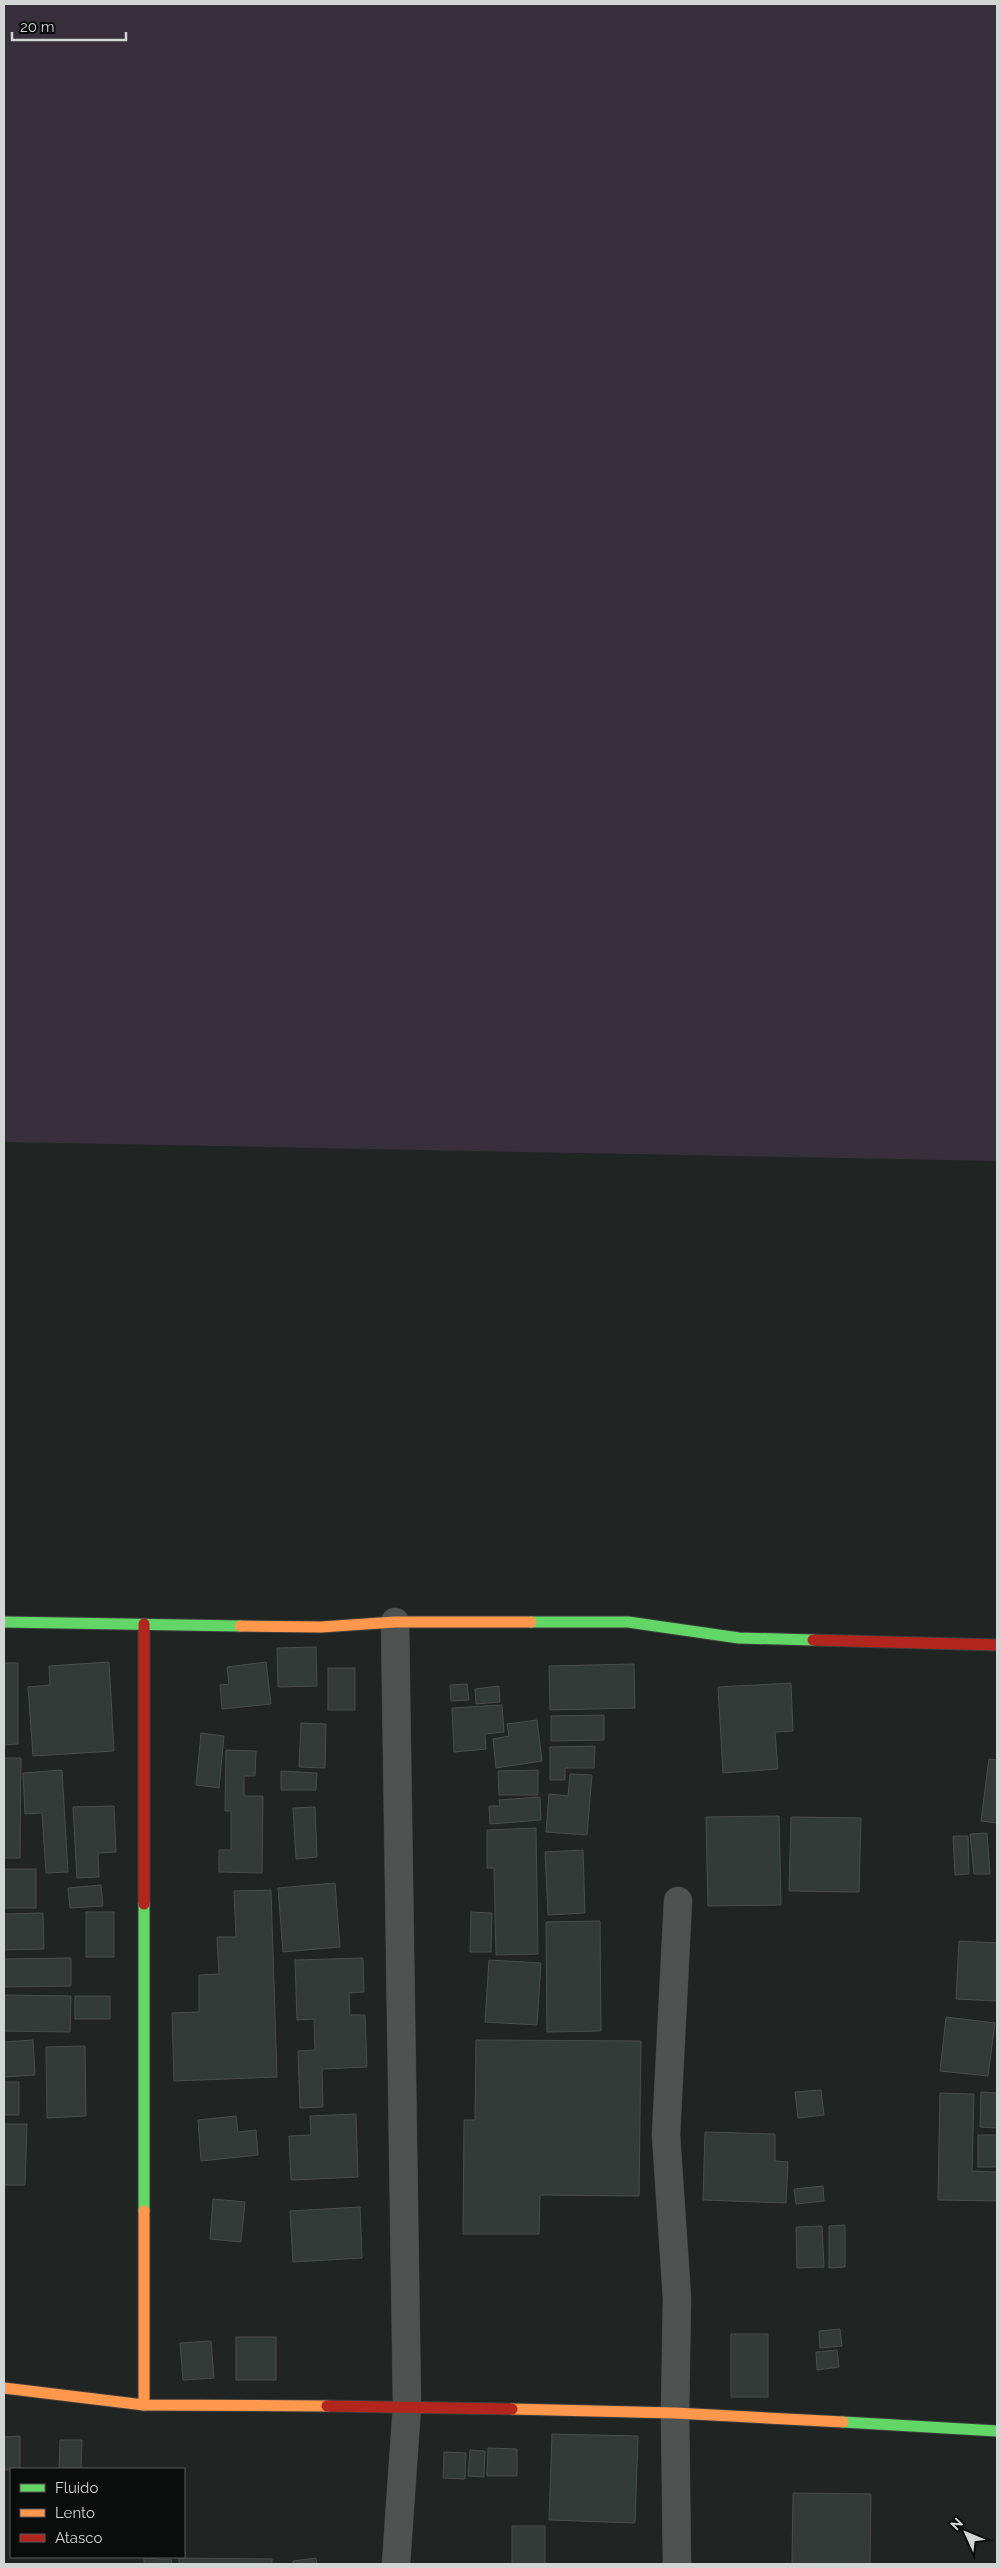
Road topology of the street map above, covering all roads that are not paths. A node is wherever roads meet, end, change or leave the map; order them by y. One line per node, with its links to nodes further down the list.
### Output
1 (4, 1622): 3 (street)
2 (395, 1622): 3 (street); 4 (street); 8 (street)
3 (144, 1624): 7 (street)
4 (997, 1646)
5 (678, 1901): 9 (street)
6 (4, 2388): 7 (street)
7 (144, 2405): 8 (street)
8 (406, 2406): 9 (street); 11 (street)
9 (675, 2413): 10 (street); 12 (street)
10 (997, 2430)
11 (396, 2564)
12 (677, 2564)

